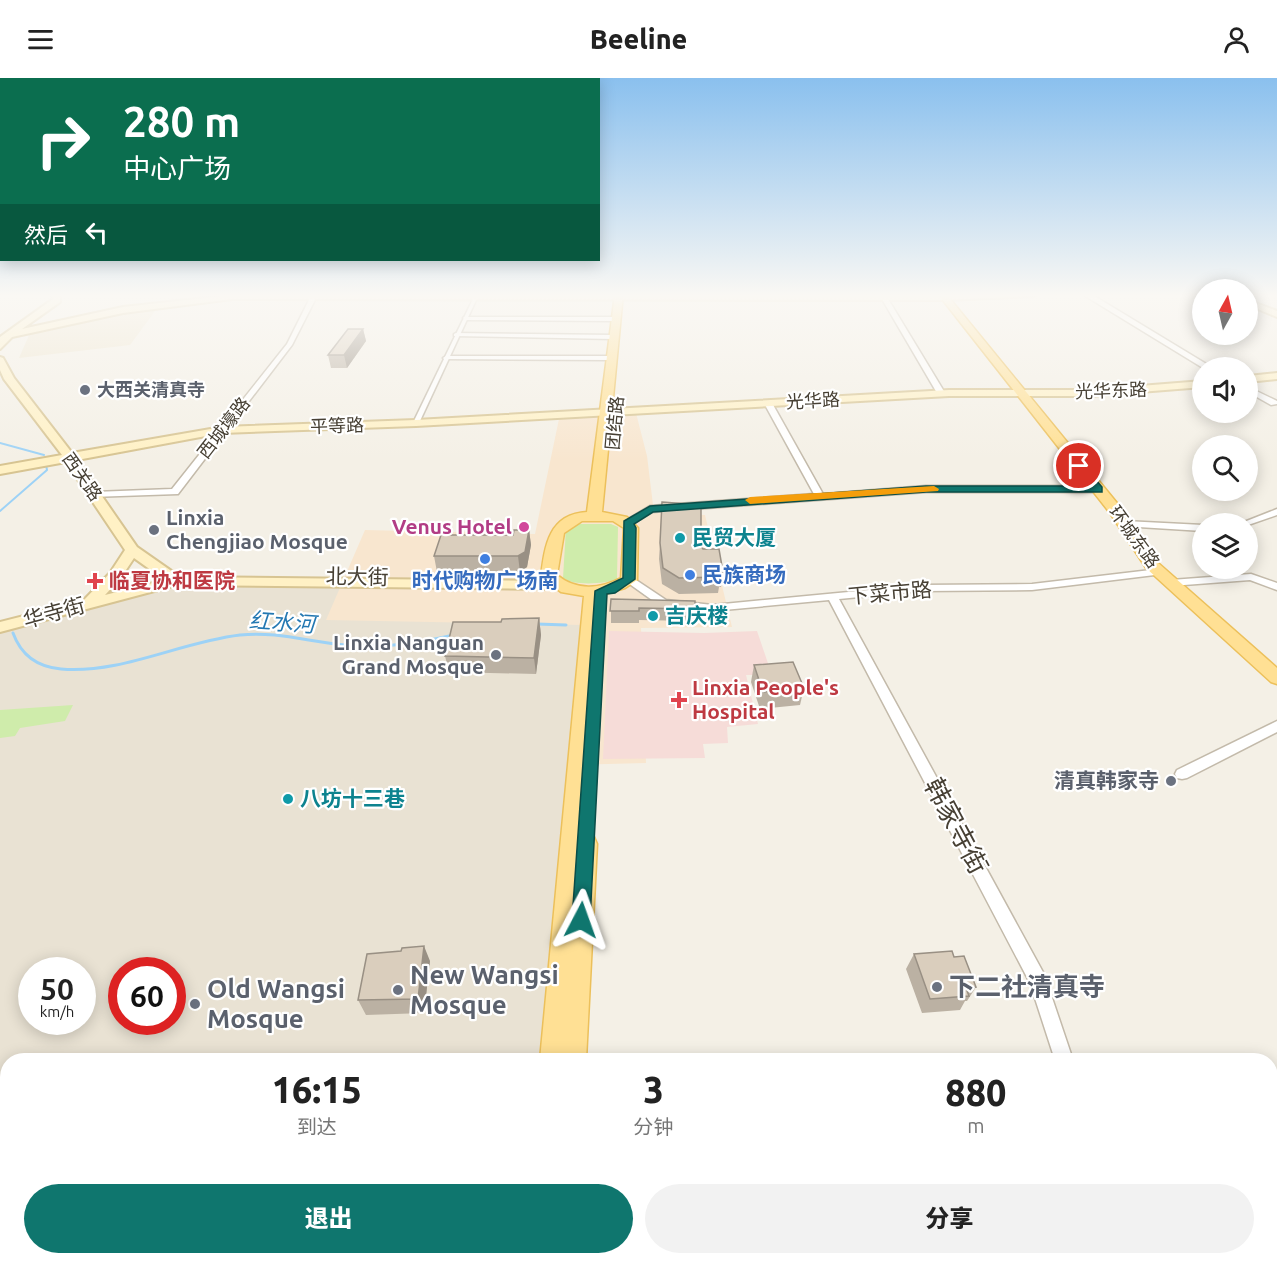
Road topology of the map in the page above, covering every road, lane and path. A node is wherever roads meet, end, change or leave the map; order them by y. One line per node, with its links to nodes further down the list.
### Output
1 (286, 349): 22 (street, 西城壕路)
2 (450, 349): 8 (street)
3 (613, 349): 9 (main road)
4 (617, 349): 20 (main road, 团结路)
5 (915, 349): 15 (street)
6 (985, 349): 16 (main road, 环城东路)
7 (1178, 349): 10 (street)
8 (446, 358): 9 (street); 21 (street)
9 (612, 358): 20 (main road)
10 (1192, 358)
11 (0, 360): 23 (main road, 西关路)
12 (1277, 376): 13 (main road)
13 (1258, 379)
14 (1192, 385): 16 (main road, 光华东路)
15 (941, 393): 16 (main road, 光华路); 18 (main road, 光华路)
16 (1019, 393): 25 (main road, 环城东路)
17 (1258, 394): 19 (street)
18 (768, 403): 20 (main road, 光华路); 27 (street)
19 (1274, 403)
20 (612, 413): 21 (main road, 平等路); 29 (main road, 团结路)
21 (416, 423): 22 (main road, 平等路)
22 (222, 430): 23 (main road, 平等路); 26 (street, 西城壕路)
23 (69, 458): 24 (main road, 平等路); 26 (main road, 西关路)
24 (0, 470)
25 (1098, 489): 27 (street); 32 (main road, 环城东路)
26 (94, 495): 34 (main road, 西关路)
27 (819, 495): 31 (street)
28 (1277, 512): 30 (street)
29 (600, 517): 31 (main road); 39 (main road)
30 (1258, 519)
31 (628, 523): 37 (main road)
32 (1125, 524): 33 (street); 35 (main road, 环城东路)
33 (1192, 527)
34 (132, 550): 36 (main road, 西关路); 43 (main road)
35 (1159, 572): 40 (main road, 环城东路); 44 (street, 下菜市路)
36 (162, 573): 38 (main road, 西关路); 39 (main road, 北大街); 43 (main road, 华寺街)
37 (629, 579): 42 (main road); 44 (street, 下菜市路)
38 (177, 582): 39 (main road, 北大街); 43 (main road, 华寺街)
39 (555, 582): 42 (main road)
40 (1171, 583): 41 (street); 47 (main road, 环城东路)
41 (1277, 587)
42 (598, 591): 50 (main road); 51 (main road)
43 (94, 597): 45 (main road, 华寺街); 46 (main road, 华寺街)
44 (833, 598): 52 (street, 韩家寺街)
45 (0, 618)
46 (0, 627)
47 (1277, 678)
48 (1277, 726): 49 (street)
49 (1182, 774)
50 (555, 1053)
51 (572, 1053)
52 (1062, 1053)

